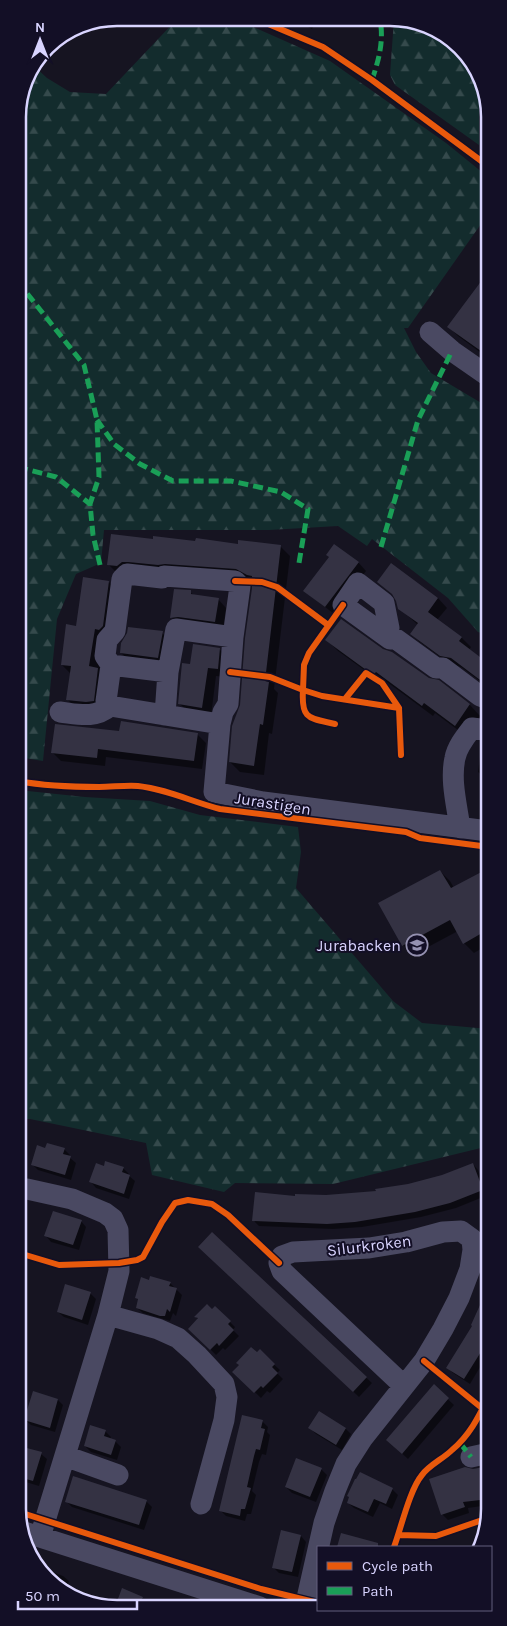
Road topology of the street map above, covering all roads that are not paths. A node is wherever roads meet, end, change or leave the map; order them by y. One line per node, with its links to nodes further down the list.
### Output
1 (430, 332): 2 (street)
2 (481, 371)
3 (383, 634): 7 (street)
4 (233, 637): 5 (street, Jurastigen); 6 (street); 11 (street, Jurastigen)
5 (111, 665): 6 (street); 8 (street, Jurastigen)
6 (168, 672): 10 (street)
7 (481, 696)
8 (110, 706): 9 (street); 10 (street)
9 (60, 712)
10 (165, 715): 11 (street)
11 (220, 724): 13 (street, Jurastigen)
12 (480, 729): 13 (street)
13 (460, 828): 14 (street, Jurastigen)
14 (481, 830)
15 (27, 1189): 16 (street)
16 (108, 1316): 18 (street); 20 (street)
17 (404, 1386): 17 (street, Silurkroken); 22 (street, Silurkroken)
18 (65, 1456): 19 (street); 21 (street)
19 (118, 1475)
20 (201, 1504)
21 (30, 1534): 24 (street)
22 (319, 1546)
23 (317, 1554): 25 (street, Silurkroken)
24 (238, 1600)
25 (307, 1600)

